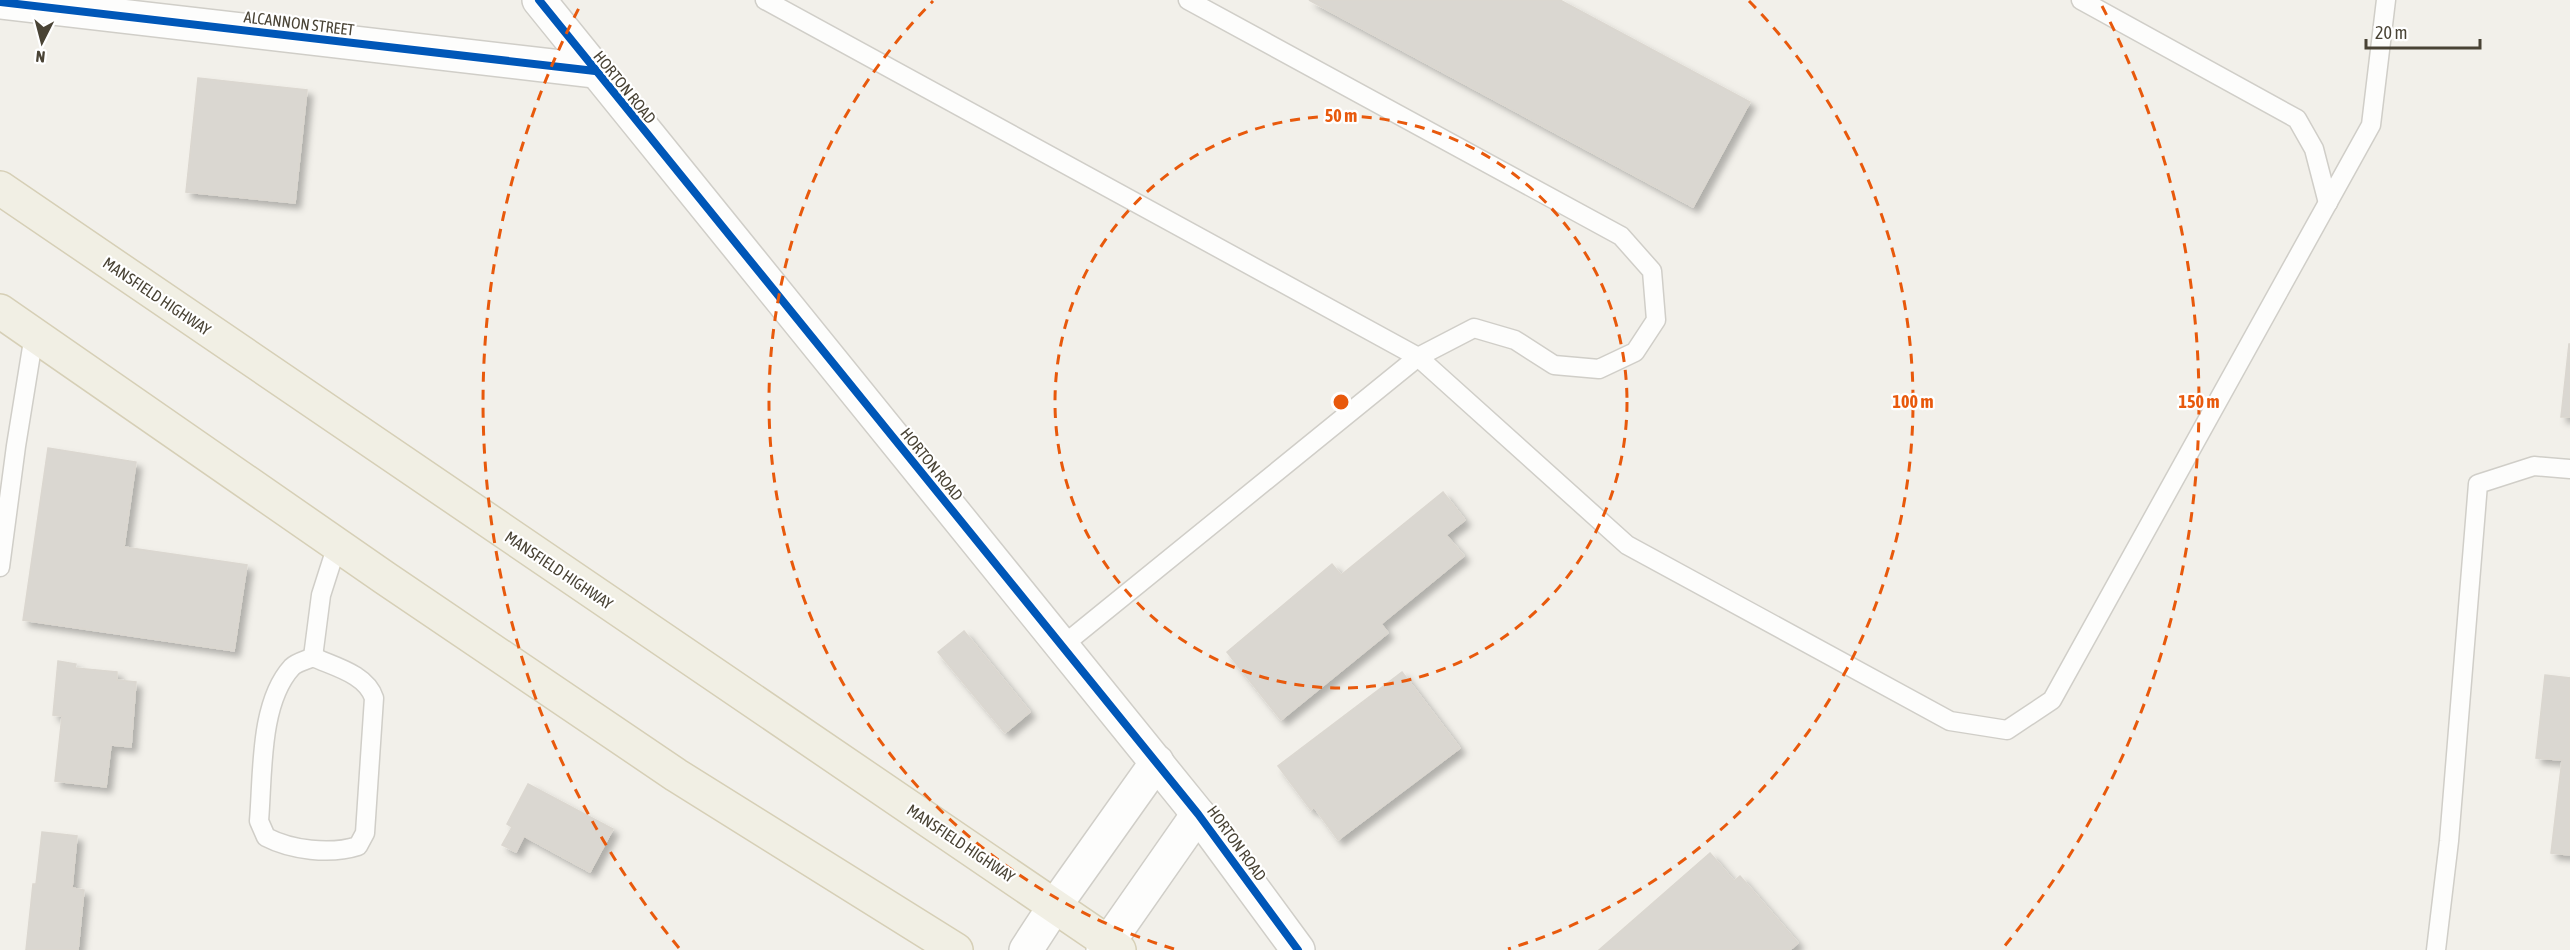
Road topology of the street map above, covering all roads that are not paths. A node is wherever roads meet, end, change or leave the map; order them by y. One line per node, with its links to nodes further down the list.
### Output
1 (539, 0): 7 (street, HORTON ROAD)
2 (765, 0): 12 (lane)
3 (1188, 0): 12 (lane)
4 (2081, 0): 9 (lane)
5 (2386, 0): 9 (lane)
6 (0, 2): 7 (street, ALCANNON STREET)
7 (595, 72): 16 (street, HORTON ROAD)
8 (0, 188): 20 (main road, MANSFIELD HIGHWAY)
9 (2328, 203): 12 (lane)
10 (0, 311): 11 (main road)
11 (34, 335): 14 (main road); 15 (lane)
12 (1418, 357): 16 (lane)
13 (2570, 469): 25 (lane)
14 (337, 545): 17 (lane); 22 (main road)
15 (0, 567)
16 (1062, 646): 18 (street, HORTON ROAD)
17 (313, 657): 17 (lane)
18 (1157, 762): 19 (street, HORTON ROAD); 20 (street)
19 (1198, 814): 21 (street); 24 (street, HORTON ROAD)
20 (1054, 907): 21 (main road, MANSFIELD HIGHWAY); 23 (street)
21 (1110, 948)
22 (956, 950)
23 (1026, 950)
24 (1298, 950)
25 (2436, 950)

